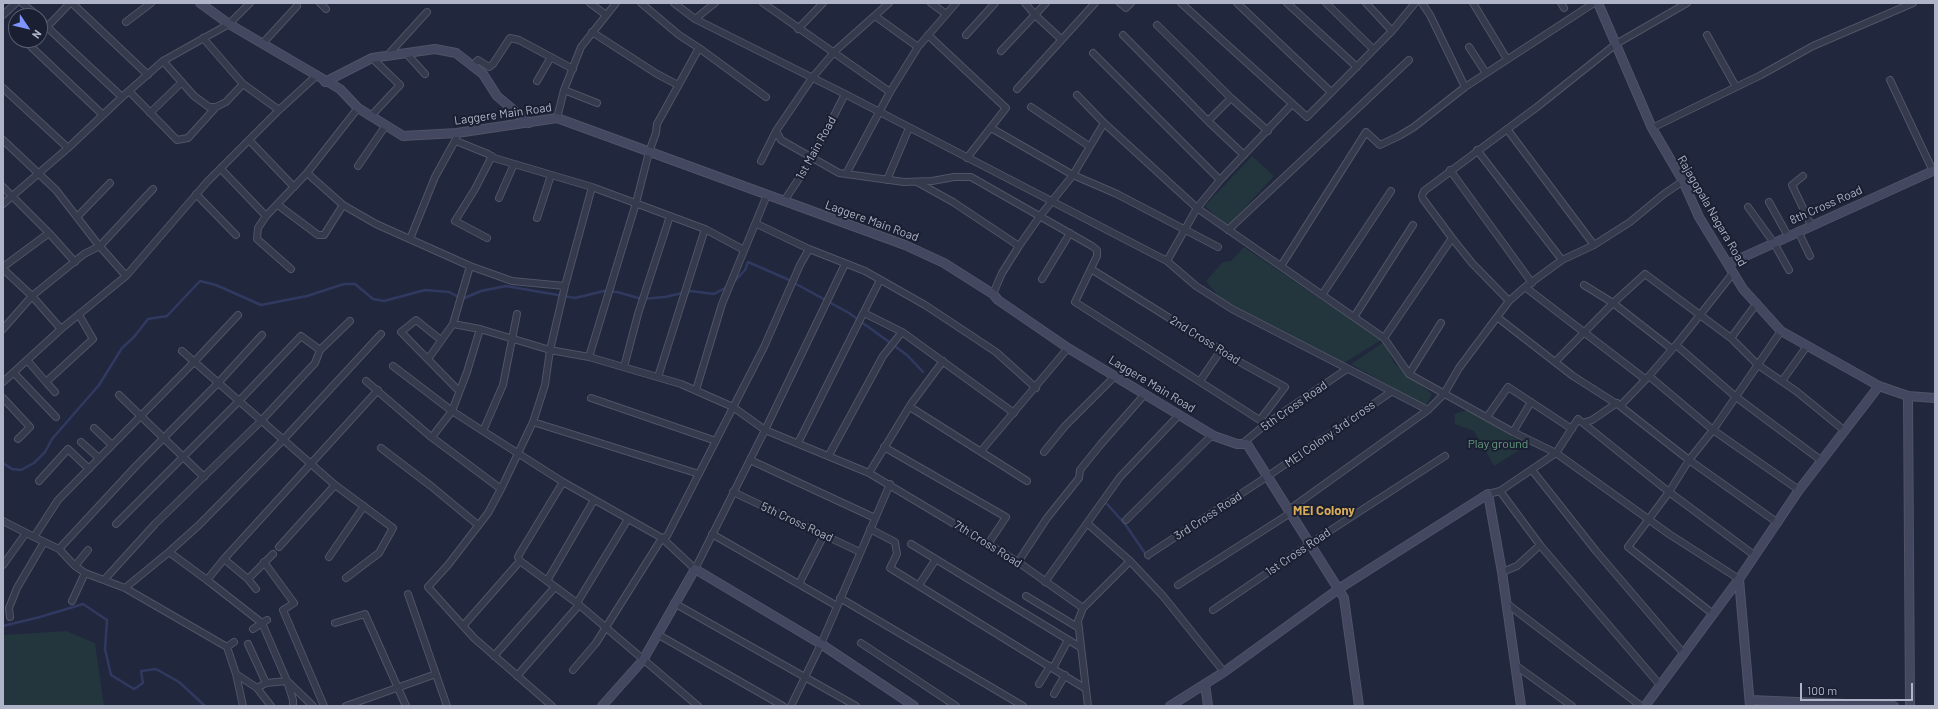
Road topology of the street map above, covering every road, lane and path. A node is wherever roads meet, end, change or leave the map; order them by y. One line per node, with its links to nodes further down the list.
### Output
1 (16, 3): 40 (street)
2 (71, 3): 48 (street); 81 (street)
3 (151, 3): 45 (street)
4 (250, 3): 46 (street)
5 (320, 3): 37 (street)
6 (590, 3): 41 (street)
7 (616, 3): 41 (street)
8 (641, 3): 64 (street)
9 (674, 3): 44 (street)
10 (715, 3): 44 (street)
11 (763, 3): 35 (street)
12 (823, 3): 50 (street)
13 (889, 3): 43 (street)
14 (931, 3): 39 (street)
15 (956, 3): 39 (street)
16 (995, 3): 54 (street)
17 (1025, 3): 42 (street)
18 (1046, 3): 42 (street)
19 (1095, 3): 58 (street)
20 (1120, 3): 21 (street)
21 (1131, 3)
22 (1181, 3): 104 (street)
23 (1237, 3): 97 (street)
24 (1288, 3): 77 (street)
25 (1326, 3): 65 (street)
26 (1366, 3): 51 (street)
27 (1422, 3): 90 (street)
28 (1473, 3): 74 (street)
29 (1594, 3): 74 (street)
30 (1598, 3): 60 (street, Rajagopala Nagara Road)
31 (1687, 3): 60 (street)
32 (1913, 3): 91 (street)
33 (202, 4): 46 (street, Laggere Main Road)
34 (1411, 4): 51 (street)
35 (770, 5): 50 (street)
36 (297, 6): 59 (street)
37 (326, 9)
38 (427, 12): 70 (street)
39 (946, 14): 53 (street)
40 (3, 15)
41 (606, 15): 52 (street)
42 (1035, 15): 58 (street); 66 (street)
43 (875, 16): 61 (street); 67 (street)
44 (695, 19): 83 (street)
45 (126, 22)
46 (229, 24): 57 (street); 59 (street, Laggere Main Road)
47 (1157, 25): 102 (street)
48 (48, 26)
49 (48, 28): 100 (street)
50 (798, 29): 67 (street)
51 (1392, 30): 65 (street)
52 (592, 32): 78 (street); 89 (street)
53 (928, 35): 61 (street); 119 (street)
54 (966, 35)
55 (1123, 35): 114 (street)
56 (1707, 35): 91 (street)
57 (203, 38): 75 (street); 88 (street)
58 (1062, 39): 93 (street)
59 (263, 43): 82 (street, Laggere Main Road)
60 (1616, 44): 120 (street, Rajagopala Nagara Road); 121 (street)
61 (918, 47): 96 (street)
62 (1469, 47): 79 (street)
63 (32, 48): 111 (street)
64 (699, 48): 89 (street); 101 (street)
65 (1372, 49): 77 (street)
66 (1001, 51)
67 (835, 52): 83 (street); 96 (street)
68 (406, 53): 70 (street); 76 (street); 80 (street)
69 (1093, 53): 148 (street)
70 (387, 56): 72 (street)
71 (550, 57): 76 (street); 78 (street); 87 (street)
72 (372, 58): 86 (street); 112 (street)
73 (1409, 60): 180 (street)
74 (1507, 60): 79 (street)
75 (163, 61): 81 (street); 85 (street)
76 (473, 65): 115 (street)
77 (1357, 67): 97 (street)
78 (573, 69): 94 (street)
79 (1486, 73): 90 (street)
80 (425, 74)
81 (148, 75): 95 (street)
82 (316, 76): 86 (street, Laggere Main Road); 108 (street)
83 (812, 78): 98 (street); 122 (street)
84 (1890, 80): 140 (street)
85 (182, 82): 105 (street); 110 (street)
86 (325, 82): 107 (street, Laggere Main Road)
87 (537, 82)
88 (243, 84): 105 (street); 108 (street)
89 (678, 85): 130 (street)
90 (1465, 87): 203 (street)
91 (1736, 87): 120 (street)
92 (3, 88): 128 (street)
93 (1017, 89)
94 (564, 90): 103 (street); 113 (street)
95 (129, 91): 100 (street); 110 (street)
96 (890, 92): 109 (street)
97 (1331, 92): 104 (street)
98 (845, 94): 109 (street); 134 (street, 1st Main Road)
99 (1078, 95): 116 (street)
100 (122, 97): 111 (street)
101 (766, 97)
102 (1231, 98): 114 (street); 123 (street)
103 (597, 103)
104 (1292, 104): 123 (street)
105 (216, 107): 110 (street)
106 (1031, 107): 127 (street)
107 (358, 108): 112 (street, Laggere Main Road); 141 (street)
108 (279, 110): 126 (street)
109 (879, 112): 118 (street); 143 (street)
110 (150, 113)
111 (103, 115): 128 (street)
112 (372, 116): 117 (street, Laggere Main Road)
113 (557, 118): 115 (street, Laggere Main Road); 130 (street, Laggere Main Road)
114 (1208, 122): 131 (street)
115 (529, 123): 124 (street, Laggere Main Road)
116 (1104, 123): 127 (street); 169 (street)
117 (386, 125): 124 (street, Laggere Main Road); 137 (street)
118 (908, 128): 133 (street); 147 (street)
119 (991, 128): 133 (street); 145 (street)
120 (1652, 128): 150 (street, Rajagopala Nagara Road)
121 (1507, 129): 129 (street); 190 (street)
122 (776, 131): 134 (street); 135 (street)
123 (1268, 131): 131 (street)
124 (456, 137): 132 (street); 188 (street)
125 (3, 140): 142 (street)
126 (249, 140): 138 (street); 153 (street)
127 (1089, 146): 145 (street)
128 (68, 148): 142 (street)
129 (1477, 150): 139 (street); 197 (street)
130 (649, 152): 158 (street, Laggere Main Road); 164 (street)
131 (1244, 154): 148 (street)
132 (492, 156): 136 (street); 186 (street)
133 (967, 158): 162 (street)
134 (812, 159): 143 (street); 161 (street, 1st Main Road)
135 (761, 161)
136 (514, 164): 144 (street); 160 (street)
137 (358, 166)
138 (221, 169): 157 (street); 170 (street)
139 (1450, 170): 187 (street); 212 (street)
140 (1934, 170): 177 (street, 8th Cross Road)
141 (307, 173): 153 (street); 167 (street)
142 (37, 174): 159 (street); 173 (street)
143 (846, 174): 147 (street)
144 (551, 175): 154 (street); 174 (street)
145 (1073, 175): 162 (street); 178 (street)
146 (1803, 176): 177 (street)
147 (887, 180): 149 (street)
148 (1220, 180): 169 (street)
149 (916, 181): 172 (street); 192 (street)
150 (1683, 181): 190 (street); 201 (street, Rajagopala Nagara Road)
151 (110, 183): 173 (street)
152 (3, 187): 159 (street)
153 (294, 187): 166 (street)
154 (592, 187): 164 (street); 214 (street)
155 (153, 189): 191 (street)
156 (1391, 191): 218 (street)
157 (196, 194): 184 (street); 209 (street)
158 (767, 195): 161 (street, Laggere Main Road); 175 (street)
159 (13, 196): 165 (street); 181 (street)
160 (499, 198)
161 (784, 201): 216 (street, Laggere Main Road)
162 (1051, 201): 172 (street); 198 (street)
163 (1769, 202): 185 (street)
164 (636, 203): 171 (street); 251 (street)
165 (3, 204)
166 (278, 205): 167 (street); 170 (street)
167 (343, 205): 188 (street)
168 (1748, 207): 189 (street)
169 (1197, 208): 178 (street); 180 (street)
170 (266, 216): 206 (street)
171 (670, 216): 179 (street); 259 (street)
172 (1040, 216): 183 (street); 192 (street)
173 (77, 217): 191 (street)
174 (537, 218)
175 (756, 224): 194 (street); 195 (street)
176 (1413, 225): 227 (street)
177 (1811, 225): 182 (street, 8th Cross Road)
178 (1185, 229): 193 (street); 198 (street)
179 (705, 230): 194 (street); 264 (street)
180 (1228, 230): 203 (street)
181 (49, 232): 199 (street); 204 (street)
182 (1798, 232): 185 (street, 8th Cross Road); 196 (street)
183 (1070, 233): 205 (street); 210 (street)
184 (236, 235)
185 (1788, 236): 189 (street, 8th Cross Road)
186 (487, 238)
187 (1452, 238): 219 (street); 241 (street)
188 (410, 239): 202 (street)
189 (1774, 243): 201 (street, 8th Cross Road); 207 (street)
190 (1594, 245): 197 (street)
191 (100, 246): 199 (street); 209 (street)
192 (1019, 246): 216 (street)
193 (1218, 247)
194 (744, 250): 275 (street)
195 (809, 250): 200 (street); 291 (street)
196 (1810, 256)
197 (1562, 260): 212 (street)
198 (1166, 261): 260 (street)
199 (75, 262): 217 (street)
200 (845, 264): 211 (street); 306 (street)
201 (1728, 264): 208 (street, Rajagopala Nagara Road)
202 (470, 266): 214 (street); 231 (street)
203 (1281, 266): 218 (street)
204 (3, 268): 217 (street)
205 (1091, 269): 249 (street, 2nd Cross Road); 267 (street)
206 (290, 270)
207 (1789, 270)
208 (1733, 273): 221 (street, Rajagopala Nagara Road); 226 (street)
209 (126, 276): 225 (street)
210 (1042, 279)
211 (880, 280): 222 (street); 273 (street)
212 (1532, 283): 215 (street)
213 (1584, 285): 220 (street)
214 (565, 286): 248 (street)
215 (1525, 287): 219 (street); 236 (street)
216 (993, 294): 246 (street, Laggere Main Road)
217 (32, 296): 232 (street); 234 (street)
218 (1322, 296): 227 (street)
219 (1509, 301): 228 (street)
220 (1613, 303): 226 (street); 236 (street); 245 (street)
221 (1757, 303): 237 (street, Rajagopala Nagara Road); 242 (street)
222 (864, 313): 235 (street); 318 (street)
223 (238, 314): 255 (street)
224 (517, 314): 240 (street)
225 (79, 315): 234 (street); 270 (street)
226 (1700, 315): 242 (street); 245 (street)
227 (1354, 317): 241 (street)
228 (1497, 317): 256 (street); 280 (street)
229 (350, 322): 247 (street)
230 (1440, 323): 262 (street)
231 (453, 324): 233 (street, 7th Cross Road); 243 (street)
232 (3, 329)
233 (480, 329): 240 (street, 7th Cross Road); 276 (street)
234 (61, 330): 253 (street)
235 (902, 332): 254 (street); 327 (street)
236 (1584, 332): 256 (street); 265 (street)
237 (1781, 332): 244 (street, Rajagopala Nagara Road); 257 (street)
238 (382, 334): 315 (street)
239 (262, 335): 271 (street)
240 (513, 338): 248 (street, 7th Cross Road); 308 (street)
241 (1384, 338): 262 (street)
242 (1731, 338): 257 (street)
243 (441, 340): 252 (street); 252 (street)
244 (1807, 346): 268 (street); 272 (street, Rajagopala Nagara Road)
245 (1674, 347): 265 (street); 283 (street)
246 (1068, 348): 263 (street, Laggere Main Road); 273 (street)
247 (320, 350): 287 (street); 300 (street)
248 (550, 350): 251 (street, 7th Cross Road); 301 (street)
249 (1221, 350): 267 (street); 299 (street, 2nd Cross Road)
250 (182, 351): 255 (street)
251 (588, 357): 259 (street, 7th Cross Road)
252 (428, 359): 276 (street)
253 (28, 360): 261 (street); 270 (street)
254 (943, 361): 290 (street); 294 (street)
255 (194, 362): 271 (street); 296 (street)
256 (1555, 362): 289 (street)
257 (1758, 365): 268 (street); 283 (street)
258 (393, 366): 292 (street)
259 (624, 367): 264 (street, 7th Cross Road)
260 (1347, 368): 278 (street); 303 (street, 5th Cross Road)
261 (14, 373): 269 (street); 297 (street)
262 (1409, 374): 280 (street)
263 (1115, 376): 279 (street, Laggere Main Road); 324 (street)
264 (658, 377): 275 (street, 7th Cross Road)
265 (1647, 377): 289 (street); 307 (street)
266 (366, 381): 274 (street)
267 (1200, 381): 299 (street)
268 (1782, 381): 309 (street)
269 (3, 382)
270 (46, 382): 277 (street)
271 (219, 382): 287 (street); 312 (street)
272 (1879, 386): 282 (street, Rajagopala Nagara Road); 309 (street)
273 (1036, 388): 294 (street)
274 (378, 390): 313 (street); 334 (street)
275 (696, 390): 291 (street, 7th Cross Road)
276 (459, 391): 292 (street)
277 (55, 392)
278 (1391, 392): 293 (street); 339 (street, MEI Colony 3rd cross)
279 (1145, 394): 295 (street, Laggere Main Road); 389 (street)
280 (1444, 394): 293 (street); 298 (street)
281 (119, 395): 296 (street)
282 (1908, 396): 286 (street, Rajagopala Nagara Road); 485 (street)
283 (1736, 397): 307 (street); 333 (street)
284 (3, 398): 314 (street)
285 (591, 398): 316 (street)
286 (1935, 398)
287 (239, 402): 300 (street); 329 (street)
288 (1531, 402): 298 (street); 305 (street); 310 (street)
289 (1618, 404): 302 (street); 332 (street)
290 (910, 406): 321 (street); 323 (street)
291 (733, 407): 306 (street, 7th Cross Road); 316 (street)
292 (452, 410): 308 (street); 313 (street)
293 (1428, 410): 354 (street)
294 (1014, 413): 323 (street)
295 (1179, 415): 311 (street, Laggere Main Road); 362 (street)
296 (140, 416): 312 (street); 320 (street)
297 (56, 417)
298 (1487, 417): 310 (street)
299 (1260, 420): 303 (street)
300 (261, 421): 315 (street); 340 (street)
301 (533, 422): 325 (street); 338 (street)
302 (1583, 423): 305 (street); 350 (street)
303 (1266, 424): 319 (street, 5th Cross Road)
304 (94, 428): 320 (street)
305 (1572, 429): 326 (street)
306 (765, 430): 318 (street, 7th Cross Road); 331 (street)
307 (1713, 430): 332 (street); 347 (street)
308 (483, 431): 325 (street)
309 (1845, 431): 333 (street)
310 (1513, 432): 326 (street)
311 (1212, 435): 319 (street, Laggere Main Road); 357 (street)
312 (164, 437): 329 (street); 376 (street)
313 (432, 437): 346 (street)
314 (18, 439)
315 (283, 440): 334 (street); 378 (street)
316 (716, 441): 338 (street)
317 (81, 442): 330 (street)
318 (798, 443): 327 (street, 7th Cross Road)
319 (1242, 444): 339 (street, Laggere Main Road)
320 (112, 445): 330 (street)
321 (884, 447): 337 (street); 373 (street)
322 (381, 448): 363 (street)
323 (981, 451): 342 (street)
324 (1044, 452)
325 (519, 453): 343 (street); 346 (street)
326 (1556, 453): 336 (street); 358 (street)
327 (829, 455): 337 (street, 7th Cross Road)
328 (1445, 456): 371 (street, 1st Cross Road)
329 (184, 457): 340 (street); 361 (street)
330 (99, 458): 335 (street)
331 (750, 460): 349 (street); 355 (street)
332 (1689, 460): 350 (street); 360 (street)
333 (1822, 461): 347 (street)
334 (310, 464): 345 (street); 384 (street)
335 (89, 469): 341 (street); 368 (street)
336 (1532, 470): 348 (street); 435 (street)
337 (869, 473): 344 (street, 7th Cross Road)
338 (699, 474): 369 (street)
339 (1268, 476): 354 (street, Laggere Main Road); 381 (street, 3rd Cross Road)
340 (204, 477): 396 (street)
341 (39, 481)
342 (1027, 481)
343 (563, 482): 352 (street); 386 (street)
344 (890, 484): 355 (street); 373 (street, 7th Cross Road)
345 (335, 485): 353 (street); 375 (street)
346 (501, 490): 363 (street)
347 (1799, 490): 360 (street)
348 (1500, 491): 351 (street); 374 (street)
349 (733, 492): 366 (street); 367 (street, 5th Cross Road)
350 (1669, 492): 358 (street); 382 (street)
351 (1488, 494): 393 (street); 407 (street)
352 (594, 500): 356 (street); 400 (street)
353 (364, 506): 383 (street); 395 (street)
354 (1290, 511): 371 (street, Laggere Main Road); 404 (street)
355 (875, 518): 364 (street)
356 (628, 519): 369 (street); 415 (street)
357 (1126, 520)
358 (1648, 520): 398 (street); 419 (street)
359 (3, 521): 365 (street)
360 (1778, 523): 382 (street)
361 (116, 524)
362 (1088, 524): 387 (street); 401 (street)
363 (478, 525): 423 (street)
364 (870, 529): 379 (street); 403 (street)
365 (26, 533): 368 (street); 390 (street)
366 (712, 534): 392 (street); 402 (street)
367 (824, 535): 379 (street, 5th Cross Road); 402 (street)
368 (34, 537): 370 (street)
369 (662, 538): 392 (street); 424 (street)
370 (44, 542): 376 (street); 420 (street)
371 (1311, 543): 407 (street, Laggere Main Road); 418 (street, 1st Cross Road)
372 (911, 544): 385 (street)
373 (988, 544): 389 (street, 7th Cross Road)
374 (1539, 544): 393 (street); 451 (street)
375 (279, 547)
376 (59, 549): 391 (street)
377 (88, 550): 391 (street)
378 (169, 552): 399 (street); 406 (street)
379 (860, 552): 411 (street)
380 (273, 554): 388 (street)
381 (1148, 555)
382 (1754, 555): 398 (street)
383 (329, 557)
384 (224, 559): 397 (street); 399 (street)
385 (936, 559): 403 (street); 428 (street)
386 (520, 561): 400 (street); 423 (street)
387 (1130, 561): 417 (street); 441 (street)
388 (264, 562): 397 (street); 463 (street)
389 (1018, 562): 401 (street, 7th Cross Road)
390 (3, 565)
391 (75, 566): 394 (street)
392 (695, 569): 413 (street); 432 (street)
393 (1502, 572): 414 (street)
394 (85, 573): 396 (street); 412 (street)
395 (346, 578)
396 (106, 579): 406 (street)
397 (248, 579): 408 (street)
398 (1739, 579): 419 (street); 457 (street)
399 (207, 580): 421 (street)
400 (547, 581): 405 (street)
401 (1045, 582): 417 (street, 7th Cross Road)
402 (799, 584): 416 (street)
403 (919, 585): 439 (street)
404 (1178, 585)
405 (555, 587): 415 (street); 436 (street)
406 (125, 588): 433 (street)
407 (1340, 588): 441 (street); 479 (street, Laggere Main Road)
408 (256, 589)
409 (408, 594): 443 (street)
410 (1026, 596): 425 (street)
411 (840, 598): 416 (street); 475 (street)
412 (72, 601)
413 (674, 603): 427 (street); 446 (street)
414 (1506, 603): 438 (street); 482 (street)
415 (578, 604): 424 (street); 445 (street)
416 (837, 606): 432 (street)
417 (1083, 608): 425 (street)
418 (1213, 610)
419 (1713, 614): 435 (street)
420 (10, 617)
421 (264, 622): 426 (street); 447 (street)
422 (335, 623): 452 (street)
423 (463, 626): 436 (street)
424 (606, 628): 437 (street); 440 (street)
425 (1079, 628): 434 (street)
426 (253, 629)
427 (657, 634): 437 (street); 470 (street)
428 (1068, 640): 434 (street); 439 (street)
429 (234, 642): 433 (street)
430 (861, 643): 474 (street)
431 (248, 644): 448 (street)
432 (821, 644): 446 (street); 473 (street)
433 (227, 647): 442 (street)
434 (1080, 647): 454 (street)
435 (1684, 654): 451 (street)
436 (494, 656): 445 (street)
437 (643, 660): 468 (street); 469 (street)
438 (1515, 665): 480 (street); 481 (street)
439 (1051, 667): 444 (street); 449 (street)
440 (573, 670)
441 (1224, 672): 450 (street)
442 (236, 674): 453 (street); 458 (street)
443 (436, 674): 452 (street); 466 (street)
444 (1065, 675): 454 (street); 455 (street)
445 (517, 676): 467 (street)
446 (805, 676): 471 (street); 472 (street)
447 (287, 681): 448 (street); 456 (street); 460 (street)
448 (266, 683): 453 (street)
449 (1039, 684)
450 (1204, 684): 477 (street); 478 (street)
451 (1660, 686): 483 (street)
452 (398, 687): 464 (street); 465 (street)
453 (257, 688): 459 (street)
454 (1086, 689): 476 (street)
455 (1054, 694)
456 (304, 698): 461 (street); 462 (street)
457 (1750, 703): 484 (street)
458 (243, 706)
459 (271, 706)
460 (293, 706)
461 (308, 706)
462 (313, 706)
463 (324, 706)
464 (346, 706)
465 (406, 706)
466 (447, 706)
467 (552, 706)
468 (602, 706)
469 (698, 706)
470 (783, 706)
471 (791, 706)
472 (856, 706)
473 (914, 706)
474 (956, 706)
475 (1023, 706)
476 (1088, 706)
477 (1170, 706)
478 (1208, 706)
479 (1359, 706)
480 (1521, 706)
481 (1572, 706)
482 (1641, 706)
483 (1645, 706)
484 (1894, 706)
485 (1910, 706)

